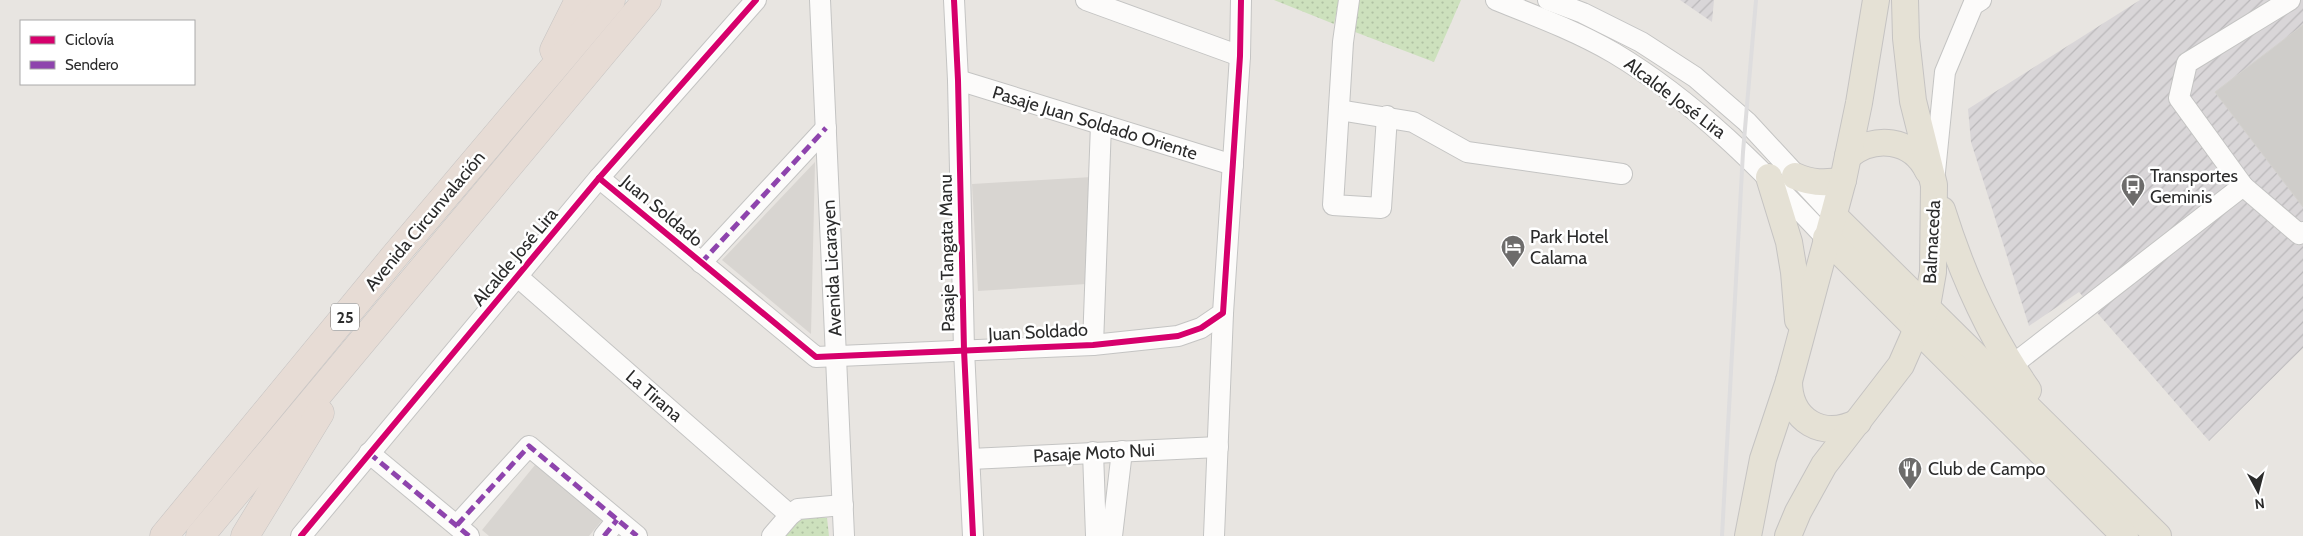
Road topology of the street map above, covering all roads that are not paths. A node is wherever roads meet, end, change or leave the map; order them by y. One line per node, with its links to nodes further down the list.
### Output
1 (579, 0): 18 (highway)
2 (611, 0): 18 (highway, Avenida Circunvalación / 25)
3 (647, 0): 38 (highway, Avenida Circunvalación / 25)
4 (756, 0): 28 (street, Alcalde José Lira)
5 (820, 0): 22 (street, Avenida Licarayen)
6 (954, 0): 17 (street, Pasaje Tangata Manu)
7 (1086, 0): 16 (street)
8 (1241, 0): 16 (street)
9 (1349, 0): 19 (street)
10 (1496, 0): 27 (street, Alcalde José Lira)
11 (1548, 0): 26 (street, Alcalde José Lira)
12 (1876, 0): 24 (main road)
13 (1905, 0): 29 (main road, Balmaceda)
14 (1982, 0): 29 (street)
15 (2290, 0): 30 (street)
16 (1240, 56): 23 (street)
17 (958, 80): 21 (street, Pasaje Juan Soldado Oriente); 40 (street, Pasaje Tangata Manu)
18 (528, 99): 58 (highway, Avenida Circunvalación / 25)
19 (1339, 110): 20 (street); 20 (street)
20 (1387, 116): 25 (street)
21 (1101, 124): 23 (street, Pasaje Juan Soldado Oriente); 39 (street)
22 (826, 128): 33 (street); 42 (street, Avenida Licarayen)
23 (1233, 166): 35 (street)
24 (1845, 168): 26 (main road); 29 (main road); 31 (main road)
25 (1622, 174)
26 (1795, 176): 31 (street, Alcalde José Lira)
27 (1769, 177): 31 (street, Alcalde José Lira); 37 (main road)
28 (599, 178): 33 (street, Juan Soldado); 34 (street, Alcalde José Lira)
29 (1934, 185): 36 (main road, Balmaceda); 44 (main road)
30 (2242, 186): 32 (street); 44 (street)
31 (1830, 227): 36 (main road); 37 (main road)
32 (2303, 232)
33 (702, 263): 42 (street, Juan Soldado)
34 (518, 277): 51 (street, Alcalde José Lira); 54 (street, La Tirana)
35 (1223, 312): 39 (street, Juan Soldado); 48 (street)
36 (1922, 318): 41 (main road); 43 (main road, Balmaceda); 47 (main road)
37 (1800, 336): 45 (main road)
38 (360, 343): 59 (highway, Avenida Circunvalación / 25); 60 (highway)
39 (1093, 345): 40 (street, Juan Soldado)
40 (964, 350): 42 (street, Juan Soldado); 52 (street, Pasaje Tangata Manu)
41 (1946, 356): 43 (main road); 57 (main road)
42 (836, 357): 53 (street, Avenida Licarayen)
43 (1902, 365): 46 (main road, Balmaceda)
44 (2011, 366): 47 (main road)
45 (1789, 381): 46 (main road); 70 (main road)
46 (1858, 422): 71 (main road, Balmaceda)
47 (2067, 446): 72 (main road)
48 (1218, 447): 49 (street, Pasaje Moto Nui); 69 (street)
49 (1122, 451): 50 (street, Pasaje Moto Nui); 68 (street)
50 (1093, 452): 52 (street, Pasaje Moto Nui); 67 (street)
51 (369, 454): 56 (street); 61 (street, Alcalde José Lira)
52 (970, 459): 66 (street, Pasaje Tangata Manu)
53 (843, 505): 54 (street); 65 (street, Avenida Licarayen)
54 (790, 515): 64 (street)
55 (617, 520): 56 (street); 62 (street); 63 (street)
56 (463, 531)
57 (2116, 533)
58 (164, 536)
59 (200, 536)
60 (245, 536)
61 (301, 536)
62 (604, 536)
63 (637, 536)
64 (772, 536)
65 (844, 536)
66 (974, 536)
67 (1096, 536)
68 (1112, 536)
69 (1214, 536)
70 (1748, 536)
71 (1788, 536)
72 (2158, 536)

